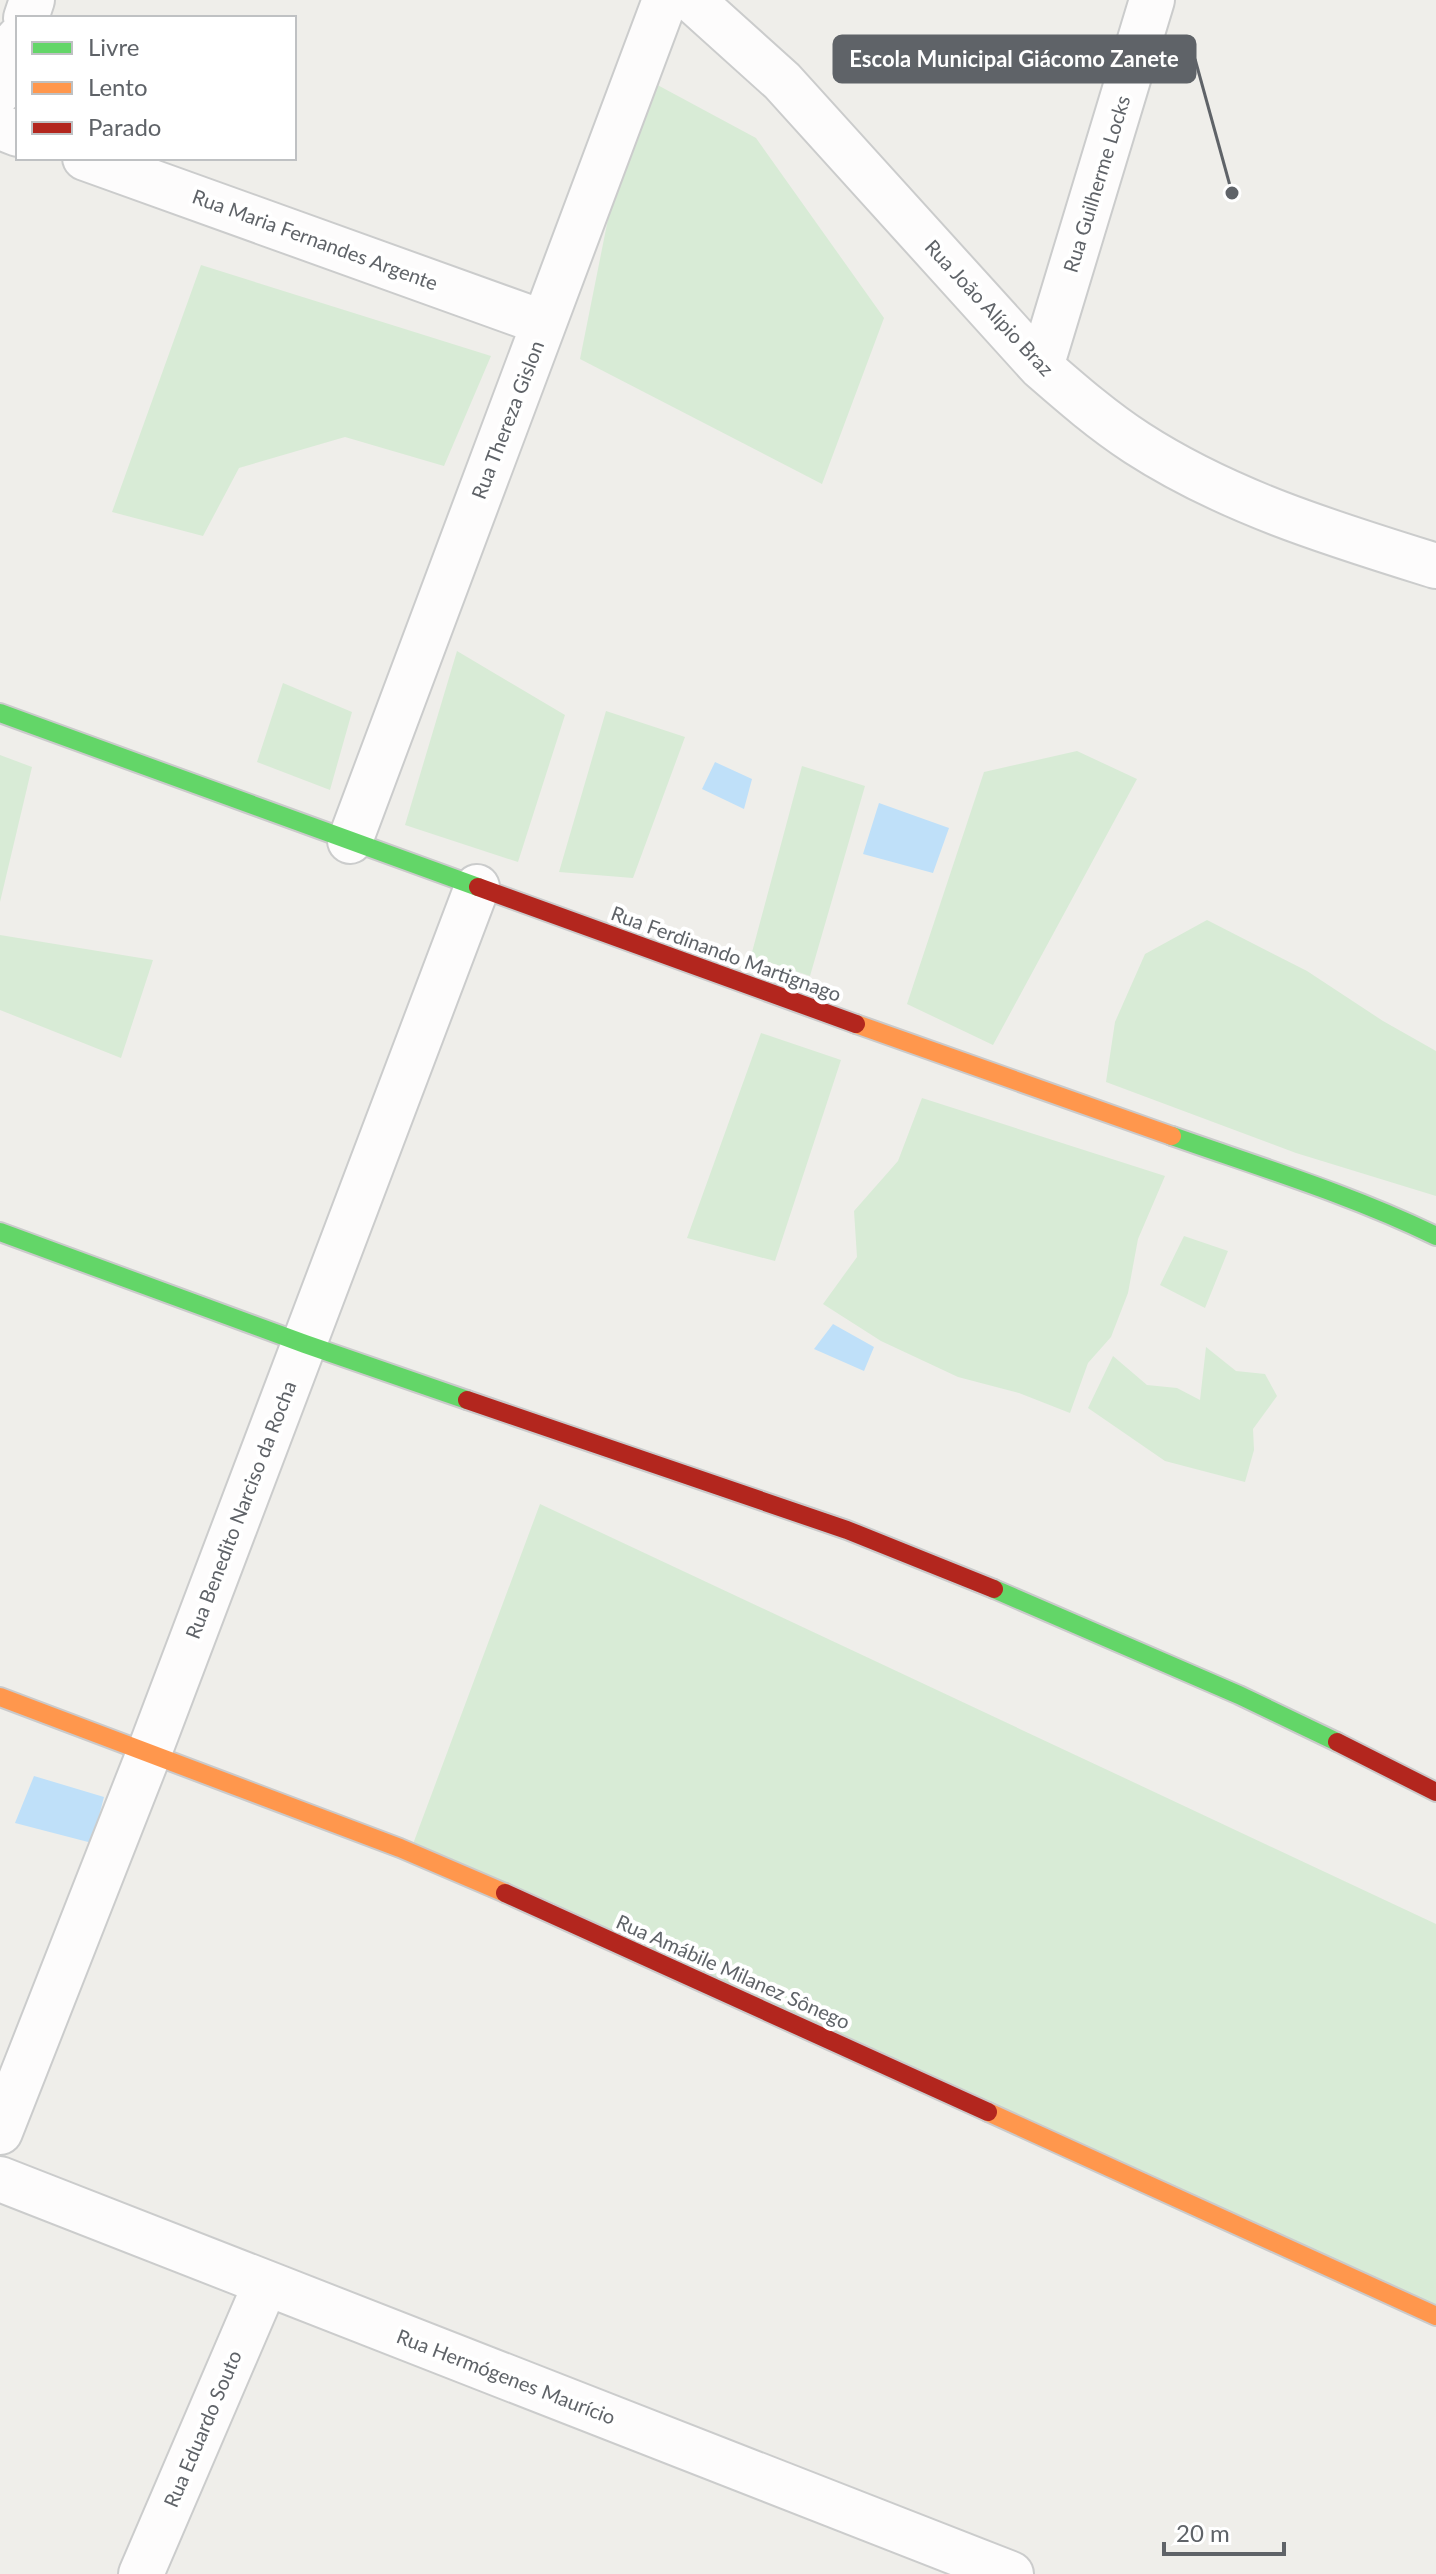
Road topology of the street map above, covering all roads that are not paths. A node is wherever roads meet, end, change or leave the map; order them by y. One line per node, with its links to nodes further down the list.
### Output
1 (665, 0): 7 (street, Rua Thereza Gislon)
2 (692, 0): 8 (street, Rua João Alípio Braz)
3 (1152, 0): 8 (street, Rua Guilherme Locks)
4 (16, 45): 5 (street)
5 (0, 91)
6 (91, 160): 7 (street, Rua Maria Fernandes Argente)
7 (544, 323): 11 (street, Rua Thereza Gislon)
8 (1041, 367): 9 (street, Rua João Alípio Braz)
9 (1436, 566)
10 (0, 713): 11 (street, Rua Ferdinando Martignago)
11 (350, 841): 12 (street, Rua Ferdinando Martignago)
12 (477, 887): 14 (street, Rua Ferdinando Martignago); 15 (street, Rua Benedito Narciso da Rocha)
13 (0, 1232): 15 (street)
14 (1436, 1236)
15 (305, 1344): 17 (street, Rua Benedito Narciso da Rocha); 18 (street)
16 (0, 1697): 17 (street, Rua Amábile Milanez Sônego)
17 (149, 1753): 19 (street, Rua Benedito Narciso da Rocha); 22 (street, Rua Amábile Milanez Sônego)
18 (1436, 1792)
19 (0, 2132)
20 (0, 2179): 21 (street, Rua Hermógenes Maurício)
21 (266, 2283): 23 (street, Rua Eduardo Souto); 24 (street, Rua Hermógenes Maurício)
22 (1436, 2316)
23 (141, 2574)
24 (1011, 2574)

